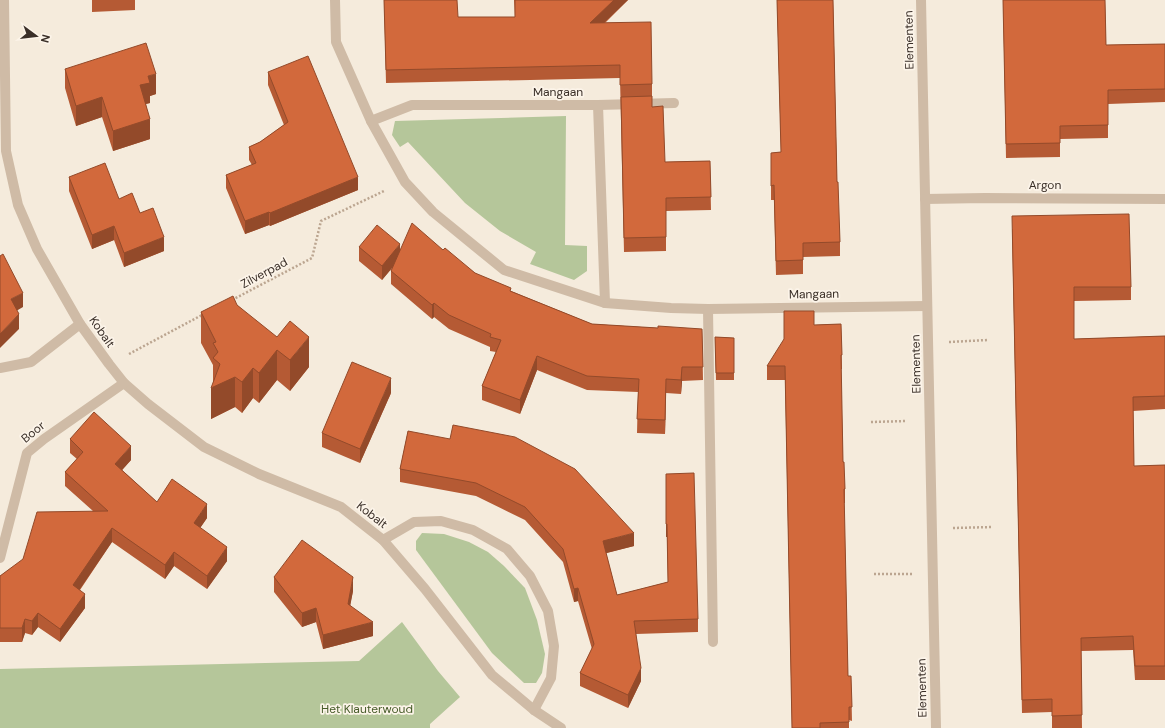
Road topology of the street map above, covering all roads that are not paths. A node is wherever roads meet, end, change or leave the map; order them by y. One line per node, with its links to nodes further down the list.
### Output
1 (4, 0): 12 (street, Kobalt)
2 (335, 0): 6 (street, Mangaan)
3 (921, 0): 8 (street, Elementen)
4 (674, 104): 5 (street)
5 (598, 105): 6 (street, Mangaan); 9 (street, Mangaan)
6 (371, 122): 9 (street, Mangaan)
7 (1165, 199): 8 (street, Argon)
8 (926, 200): 10 (street, Elementen)
9 (605, 303): 11 (street, Mangaan)
10 (927, 306): 11 (street, Mangaan); 20 (street, Elementen)
11 (708, 309): 17 (street)
12 (80, 324): 13 (street); 14 (street, Kobalt)
13 (0, 368)
14 (124, 383): 15 (street, Kobalt); 16 (street, Boor)
15 (383, 540): 18 (street, Kobalt); 18 (street, Kobalt)
16 (0, 558)
17 (713, 642)
18 (534, 710): 19 (street, Kobalt)
19 (561, 728)
20 (936, 728)

